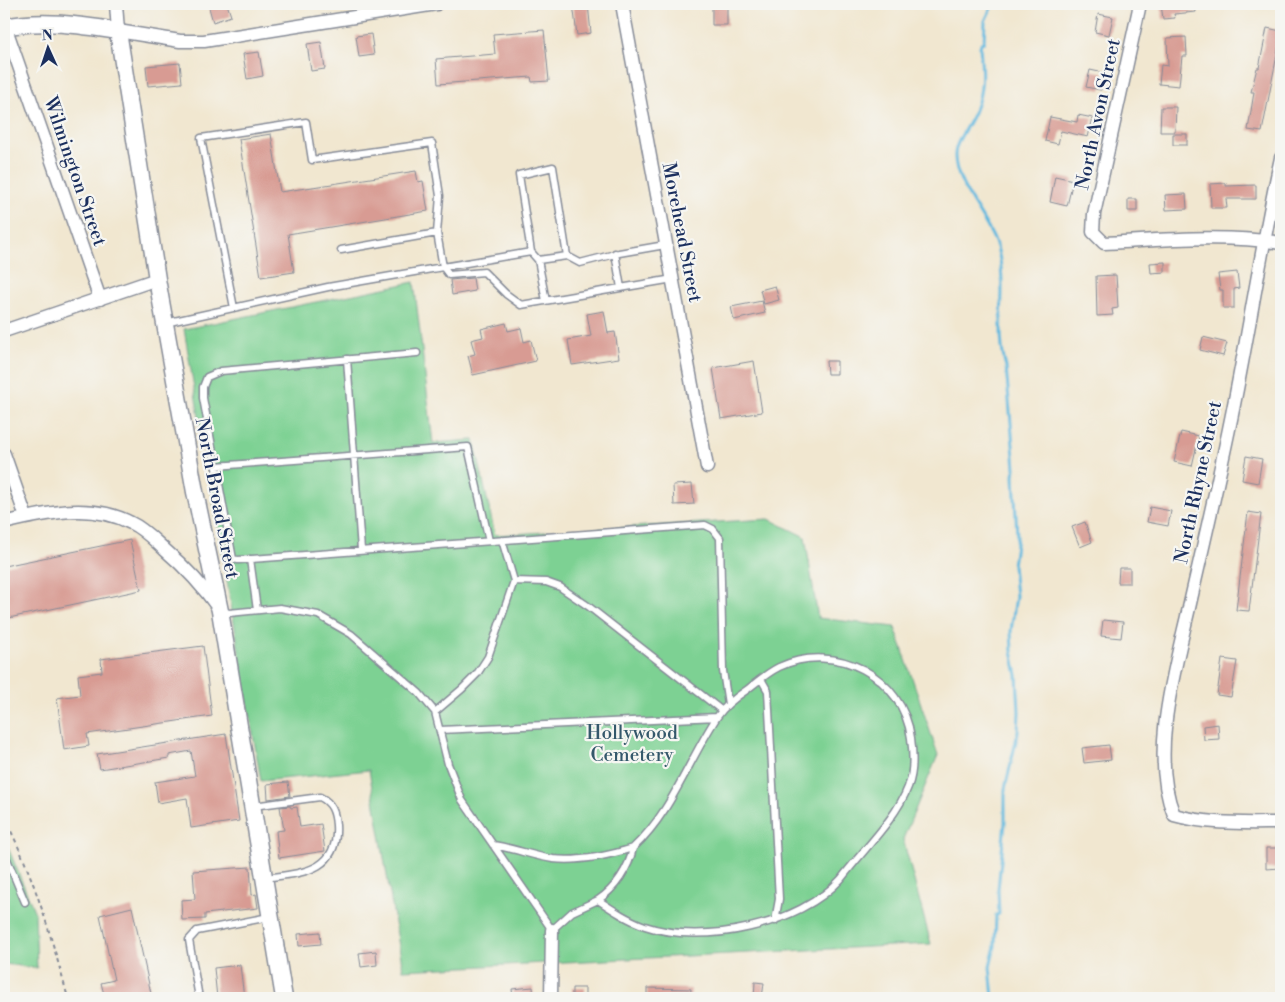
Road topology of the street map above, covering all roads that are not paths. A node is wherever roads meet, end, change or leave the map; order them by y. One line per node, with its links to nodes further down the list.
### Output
1 (116, 4): 6 (street, North Broad Street)
2 (436, 4): 6 (street)
3 (622, 4): 11 (street, Morehead Street)
4 (1140, 4): 9 (street, North Avon Street)
5 (5, 27): 6 (street); 21 (street, Wilmington Street)
6 (118, 30): 18 (street, North Broad Street)
7 (1281, 158): 9 (street, North Rhyne Street)
8 (437, 233): 12 (lane); 17 (lane); 23 (lane)
9 (1263, 240): 10 (street); 47 (street, North Rhyne Street)
10 (1281, 243)
11 (665, 245): 14 (lane); 19 (street, Morehead Street)
12 (341, 250)
13 (531, 252): 15 (lane); 16 (lane); 17 (lane)
14 (615, 254): 15 (lane); 20 (lane)
15 (567, 256): 16 (lane)
16 (538, 260): 22 (lane)
17 (443, 266): 22 (lane); 23 (lane)
18 (157, 279): 21 (street); 24 (street, North Broad Street)
19 (672, 279): 20 (lane); 31 (street, Morehead Street)
20 (621, 288): 22 (lane)
21 (100, 300): 25 (street)
22 (546, 300)
23 (234, 308): 24 (lane)
24 (165, 323): 40 (street, North Broad Street)
25 (4, 331)
26 (417, 353): 27 (lane)
27 (347, 359): 29 (lane); 30 (lane)
28 (4, 454): 32 (street)
29 (355, 456): 30 (lane); 34 (lane); 36 (lane)
30 (216, 466): 37 (lane)
31 (707, 467)
32 (26, 518): 33 (street); 40 (street)
33 (4, 523)
34 (489, 540): 35 (lane); 36 (lane)
35 (502, 540): 38 (lane); 42 (lane)
36 (361, 550): 37 (lane)
37 (250, 559): 39 (lane)
38 (514, 581): 43 (lane); 44 (lane)
39 (257, 610): 40 (lane); 43 (lane)
40 (220, 611): 46 (street, North Broad Street)
41 (761, 679): 42 (lane); 55 (lane); 55 (lane)
42 (728, 704): 44 (lane)
43 (434, 712): 45 (lane)
44 (719, 714): 45 (lane); 49 (lane)
45 (440, 730): 48 (lane)
46 (252, 806): 51 (street, North Broad Street); 51 (lane)
47 (1281, 823)
48 (493, 845): 49 (lane); 56 (lane)
49 (633, 848): 52 (lane)
50 (4, 852): 53 (lane)
51 (264, 878): 54 (street, North Broad Street)
52 (598, 900): 55 (lane); 56 (lane)
53 (25, 902)
54 (271, 917): 57 (lane); 58 (street, North Broad Street)
55 (775, 921)
56 (552, 930): 59 (street)
57 (199, 998)
58 (284, 998)
59 (551, 998)

